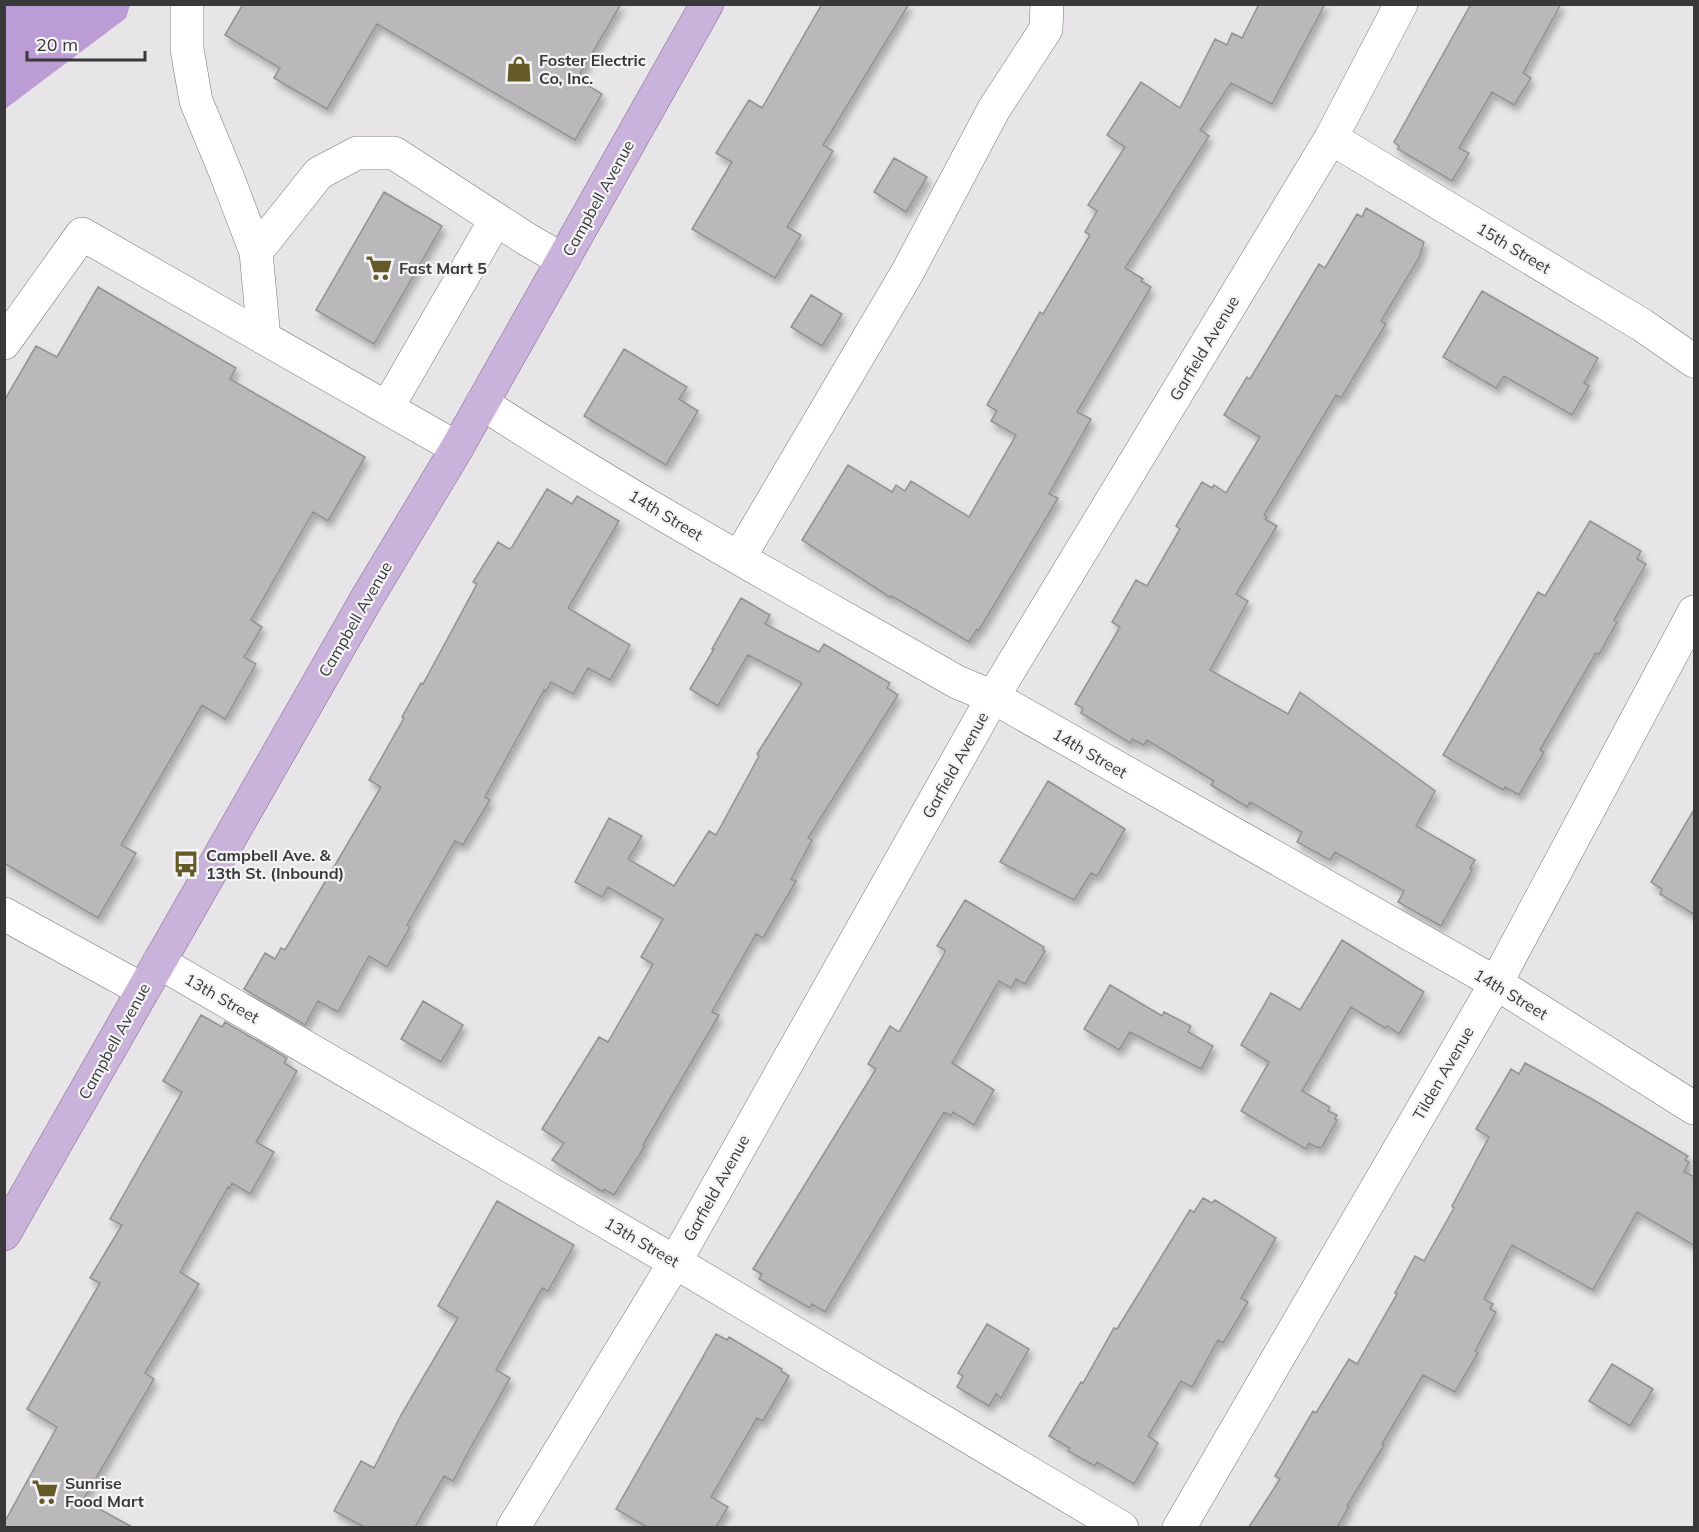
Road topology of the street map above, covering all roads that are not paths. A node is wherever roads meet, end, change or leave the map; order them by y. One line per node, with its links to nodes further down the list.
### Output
1 (187, 4): 7 (street)
2 (707, 4): 8 (main road, Campbell Avenue)
3 (1047, 4): 15 (street)
4 (1401, 4): 5 (street, Garfield Avenue)
5 (1331, 138): 11 (street, 15th Street); 17 (street, Garfield Avenue)
6 (496, 219): 7 (street); 8 (street); 13 (street)
7 (256, 252): 9 (street)
8 (563, 260): 12 (main road, Campbell Avenue)
9 (264, 338): 10 (street); 13 (street)
10 (4, 343)
11 (1695, 361)
12 (482, 403): 14 (main road, Campbell Avenue); 15 (street, 14th Street)
13 (387, 408): 14 (street)
14 (457, 448): 19 (main road, Campbell Avenue)
15 (739, 558): 17 (street, 14th Street)
16 (1695, 612): 20 (street, Tilden Avenue)
17 (993, 697): 20 (street, 14th Street); 24 (street, Garfield Avenue)
18 (4, 914): 21 (street)
19 (159, 962): 21 (main road, Campbell Avenue); 24 (street, 13th Street)
20 (1496, 983): 22 (street, 14th Street); 27 (street, Tilden Avenue)
21 (142, 990): 23 (main road, Campbell Avenue)
22 (1695, 1108)
23 (4, 1234)
24 (675, 1262): 25 (street, Garfield Avenue); 26 (street, 13th Street)
25 (513, 1527)
26 (1122, 1527)
27 (1179, 1527)

